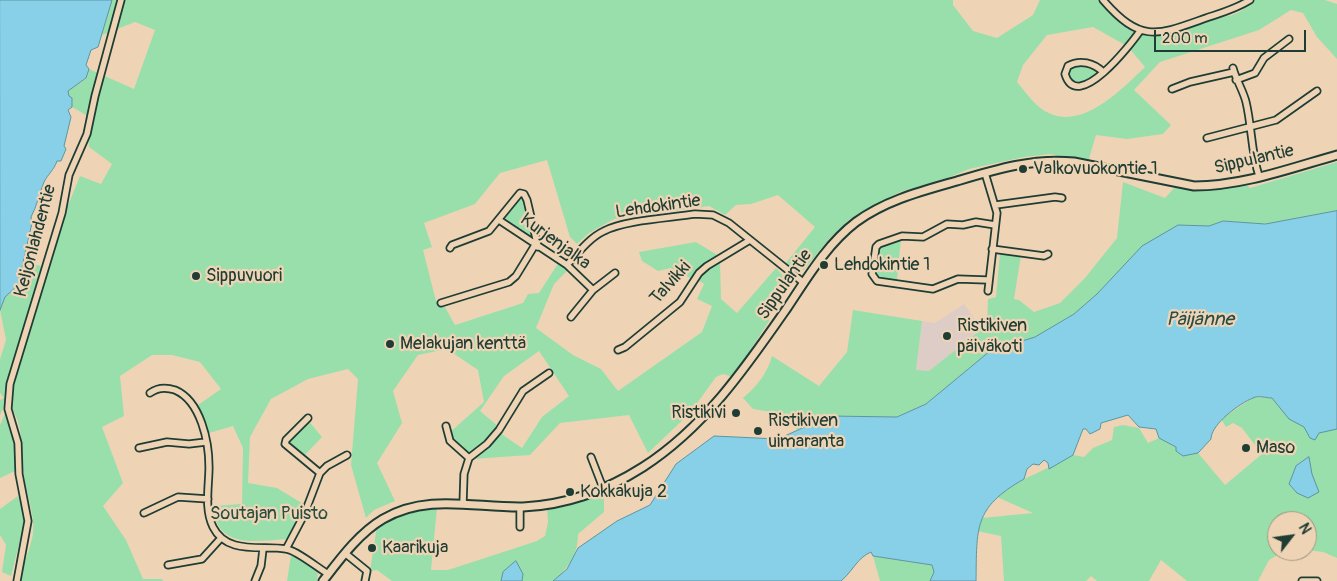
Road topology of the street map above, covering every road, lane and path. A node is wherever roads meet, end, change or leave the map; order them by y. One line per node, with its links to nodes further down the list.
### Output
1 (121, 0): 55 (street, Keljonlahdentie)
2 (1103, 0): 4 (street)
3 (1250, 0): 4 (street)
4 (1140, 31): 6 (street)
5 (1289, 39): 7 (street)
6 (1103, 72): 6 (street)
7 (1236, 80): 8 (street); 10 (street)
8 (1172, 89)
9 (1318, 91): 10 (street)
10 (1251, 127): 11 (street); 14 (street)
11 (1207, 138)
12 (1337, 155): 14 (street, Sippulantie)
13 (985, 173): 14 (street, Sippulantie); 16 (street); 27 (street, Sippulantie)
14 (1259, 176)
15 (1062, 198): 16 (street)
16 (996, 205): 18 (street)
17 (498, 220): 20 (street, Kurjenjalka); 20 (street); 21 (street)
18 (995, 225): 22 (street); 26 (street)
19 (750, 240): 24 (street, Lehdokintie); 27 (street, Lehdokintie); 32 (street, Talvikki)
20 (537, 246): 24 (street, Kurjenjalka); 30 (street)
21 (450, 248)
22 (992, 249): 23 (street); 26 (street)
23 (1048, 254)
24 (567, 265): 28 (street, Kurjenjalka)
25 (615, 273): 28 (street)
26 (987, 280): 29 (street)
27 (804, 283): 43 (street, Sippulantie)
28 (593, 290): 31 (street)
29 (988, 291)
30 (441, 303)
31 (571, 317)
32 (618, 350)
33 (549, 373): 41 (street)
34 (150, 393): 37 (street)
35 (308, 418): 42 (street)
36 (446, 426): 41 (street)
37 (206, 442): 38 (street); 44 (street)
38 (139, 448)
39 (347, 454): 42 (street)
40 (591, 457): 43 (street)
41 (469, 458): 45 (street)
42 (320, 473): 51 (street)
43 (603, 488): 46 (street, Sippulantie)
44 (208, 499): 47 (street); 49 (street)
45 (463, 504): 46 (street, Sippulantie); 52 (street, Sippulantie)
46 (520, 507): 48 (street)
47 (144, 513)
48 (520, 527)
49 (222, 538): 50 (street); 53 (street)
50 (263, 548): 51 (street); 56 (street)
51 (286, 548): 54 (street)
52 (346, 554): 54 (street, Sippulantie); 58 (street)
53 (168, 565)
54 (328, 574): 57 (street, Sippulantie)
55 (17, 581)
56 (255, 581)
57 (323, 581)
58 (366, 581)
59 (1302, 581): 60 (street)
60 (1317, 581)

